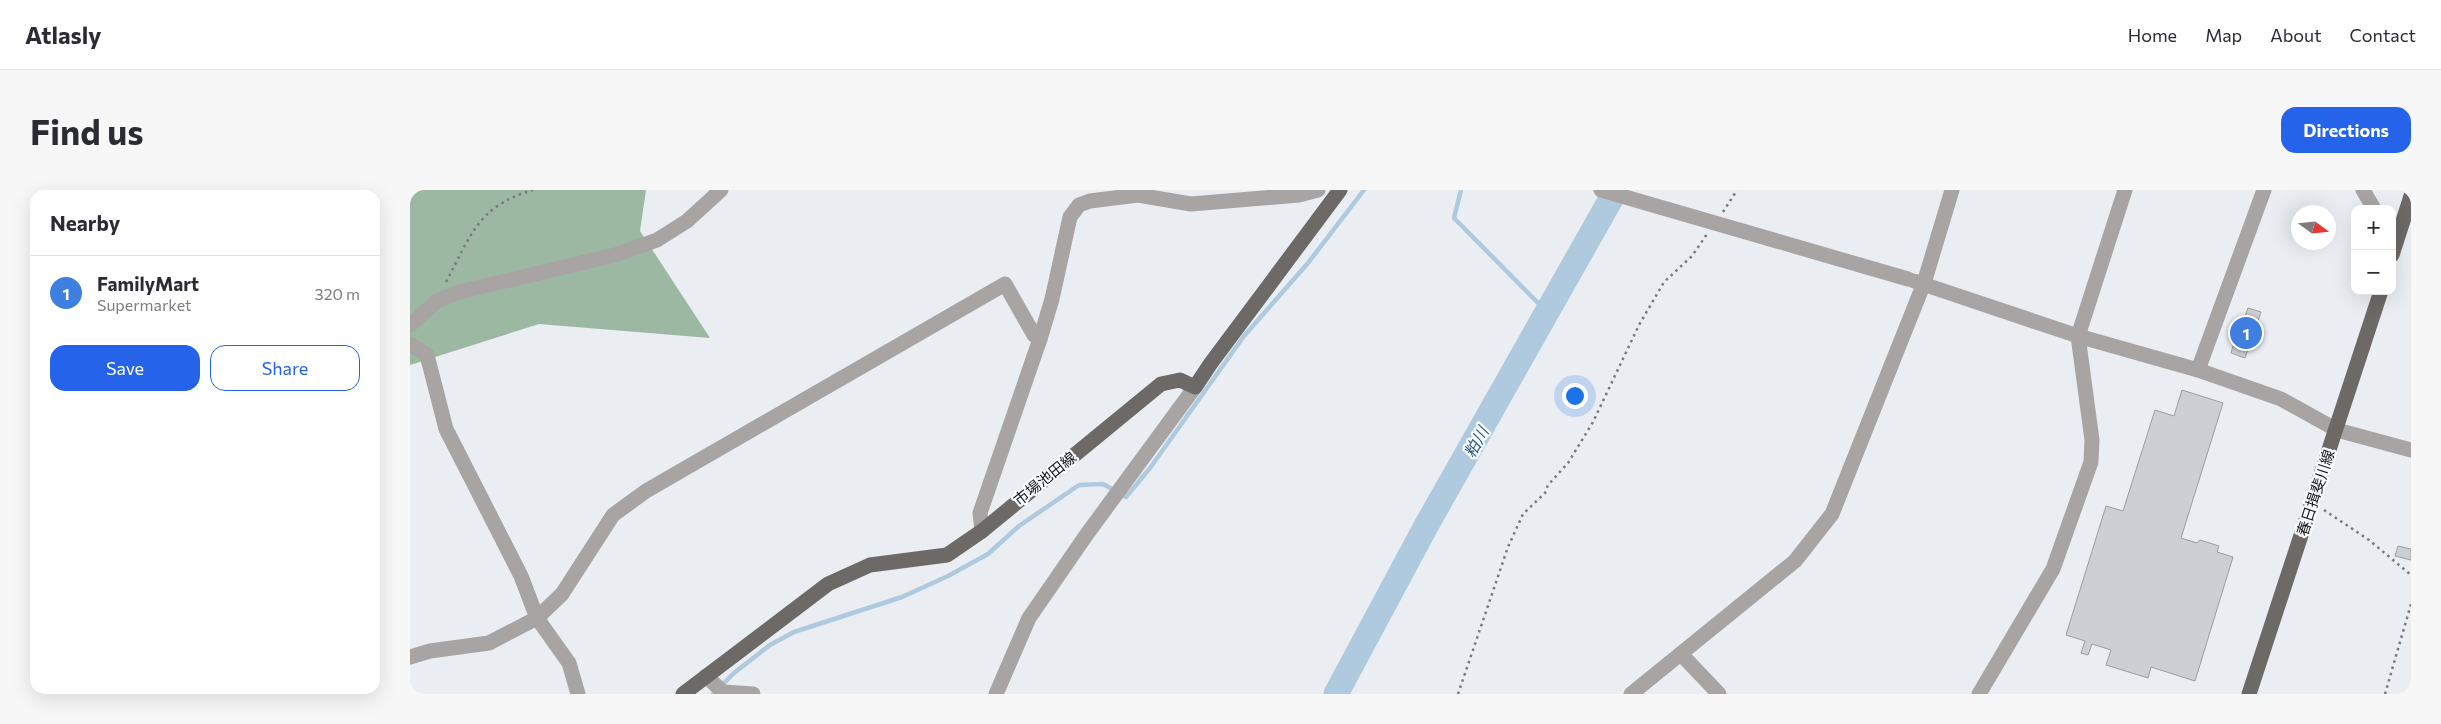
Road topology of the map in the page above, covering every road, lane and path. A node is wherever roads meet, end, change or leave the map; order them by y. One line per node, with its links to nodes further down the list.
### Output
1 (533, 190): 17 (path)
2 (721, 190): 17 (street)
3 (1318, 190): 20 (street)
4 (1340, 190): 23 (main road)
5 (1601, 190): 15 (street, bridge)
6 (1952, 190): 15 (street)
7 (2125, 190): 19 (street)
8 (2264, 190): 22 (street)
9 (2363, 190): 11 (street)
10 (2411, 196): 12 (main road)
11 (2372, 205)
12 (2397, 224): 13 (main road)
13 (2393, 250)
14 (1692, 256): 38 (path)
15 (1924, 283): 19 (street); 31 (street)
16 (2380, 295): 24 (main road, 春日揖斐川線)
17 (437, 301): 18 (street)
18 (410, 325)
19 (2078, 336): 22 (street); 41 (street)
20 (1040, 339): 27 (street); 30 (street)
21 (410, 344): 30 (street)
22 (2198, 370): 24 (street)
23 (1195, 387): 27 (main road, 市場池田線); 37 (street)
24 (2337, 430): 25 (street); 26 (main road, 春日揖斐川線)
25 (2411, 450)
26 (2312, 506): 28 (path); 42 (main road, 春日揖斐川線)
27 (982, 531): 33 (main road, 市場池田線)
28 (2411, 575)
29 (2411, 604): 43 (path)
30 (537, 618): 32 (street); 34 (street)
31 (1681, 654): 39 (street); 40 (street)
32 (410, 658)
33 (706, 676): 35 (main road, 市場池田線); 36 (street)
34 (578, 694)
35 (683, 694)
36 (753, 694)
37 (996, 694)
38 (1458, 694)
39 (1631, 694)
40 (1719, 694)
41 (1979, 694)
42 (2249, 694)
43 (2385, 694)

